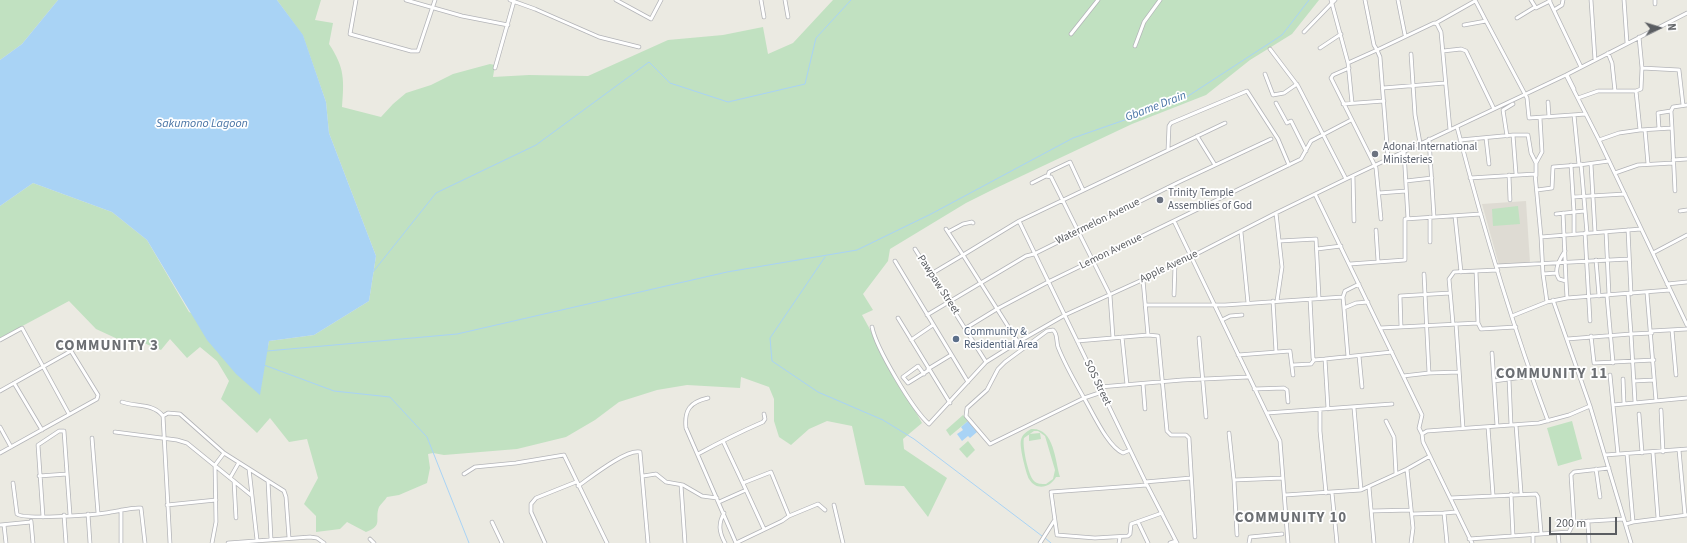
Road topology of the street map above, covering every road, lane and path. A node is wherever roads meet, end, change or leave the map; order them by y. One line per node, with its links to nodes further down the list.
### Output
1 (356, 0): 22 (street)
2 (406, 0): 22 (street)
3 (435, 0): 22 (street)
4 (510, 0): 19 (street)
5 (616, 0): 6 (street)
6 (661, 0)
7 (761, 0): 26 (street)
8 (785, 0): 27 (street)
9 (1098, 0): 34 (street)
10 (1160, 0): 39 (street)
11 (1335, 0): 21 (street)
12 (1365, 0): 43 (street)
13 (1398, 0): 36 (street)
14 (1475, 0): 29 (street); 30 (street)
15 (1531, 0): 23 (street)
16 (1563, 0): 24 (street)
17 (1591, 0): 47 (street)
18 (1624, 0): 38 (street)
19 (514, 1): 31 (street); 40 (street)
20 (1550, 1): 23 (street); 24 (street)
21 (1332, 2): 33 (street); 35 (street)
22 (434, 7): 31 (street)
23 (1535, 7): 28 (street)
24 (1554, 10): 49 (street)
25 (1686, 15): 37 (street, Apple Avenue)
26 (764, 17)
27 (788, 17)
28 (1516, 18)
29 (1486, 22): 32 (street); 64 (street)
30 (1436, 23): 36 (street); 44 (street)
31 (508, 25): 50 (street)
32 (1464, 25)
33 (1304, 32)
34 (1071, 34)
35 (1341, 34): 41 (street); 48 (street)
36 (1405, 35): 43 (street)
37 (1639, 36): 38 (street, Apple Avenue); 52 (street)
38 (1627, 43): 45 (street, Apple Avenue)
39 (1135, 46)
40 (639, 47)
41 (1320, 48)
42 (1270, 49): 59 (street)
43 (1377, 50): 48 (street); 61 (street)
44 (1443, 51): 58 (street); 74 (street)
45 (1608, 53): 47 (street, Apple Avenue); 62 (street)
46 (1411, 54): 60 (street)
47 (1595, 60): 49 (street, Apple Avenue)
48 (1348, 63): 51 (street)
49 (1581, 67): 53 (street, Apple Avenue)
50 (495, 68)
51 (1349, 68): 69 (street); 70 (street)
52 (1642, 68): 63 (street); 73 (street)
53 (1574, 71): 55 (street, Apple Avenue); 57 (street)
54 (1265, 74): 59 (street)
55 (1566, 75): 56 (street, Apple Avenue); 57 (street)
56 (1559, 78): 57 (street); 64 (street, Apple Avenue)
57 (1569, 80): 65 (street)
58 (1445, 83): 60 (street); 85 (street)
59 (1297, 84): 88 (street)
60 (1414, 86): 61 (street); 97 (street)
61 (1383, 88): 66 (street)
62 (1615, 90): 63 (street); 65 (street)
63 (1636, 91): 86 (street)
64 (1524, 94): 74 (street, Apple Avenue); 79 (street)
65 (1578, 98): 76 (street)
66 (1384, 101): 69 (street); 102 (street)
67 (1548, 102): 78 (street)
68 (1276, 103): 99 (street)
69 (1352, 103): 70 (street)
70 (1343, 104): 80 (street)
71 (1513, 104): 91 (street)
72 (1687, 105): 73 (street)
73 (1683, 106): 75 (street)
74 (1494, 109): 82 (street, Apple Avenue)
75 (1671, 111): 83 (street); 84 (street)
76 (1586, 114): 77 (street); 96 (street)
77 (1574, 115): 78 (street); 109 (street)
78 (1549, 117): 79 (street)
79 (1540, 118): 103 (street)
80 (1351, 120): 88 (street, Lemon Avenue); 114 (street)
81 (1225, 123): 90 (street)
82 (1457, 128): 85 (street, Apple Avenue); 95 (street)
83 (1672, 128): 84 (street); 106 (street)
84 (1659, 129): 87 (street)
85 (1450, 130): 94 (street, Apple Avenue)
86 (1640, 130): 87 (street); 96 (street)
87 (1645, 130): 111 (street)
88 (1323, 133): 99 (street, Lemon Avenue); 124 (street)
89 (1513, 135): 91 (street); 101 (street); 117 (street)
90 (1197, 136): 98 (street); 112 (street)
91 (1507, 136): 92 (street)
92 (1486, 138): 95 (street); 108 (street)
93 (1271, 139): 112 (street, Watermelon Avenue)
94 (1429, 139): 97 (street, Apple Avenue); 122 (street)
95 (1460, 140): 123 (street)
96 (1599, 140): 105 (street)
97 (1420, 143): 100 (street, Apple Avenue)
98 (1168, 149): 113 (street); 127 (street)
99 (1306, 151): 113 (street, Lemon Avenue)
100 (1404, 151): 102 (street, Apple Avenue); 125 (street)
101 (1534, 156): 103 (street); 107 (street)
102 (1388, 158): 114 (street, Apple Avenue)
103 (1539, 158): 107 (street)
104 (1687, 159): 106 (street)
105 (1609, 161): 110 (street); 116 (street)
106 (1673, 161): 111 (street); 130 (street)
107 (1536, 163): 121 (street)
108 (1488, 164)
109 (1580, 164): 110 (street); 115 (street); 136 (street)
110 (1591, 164): 134 (street)
111 (1648, 164): 116 (street)
112 (1215, 165): 160 (street, Watermelon Avenue)
113 (1290, 165): 154 (street, Lemon Avenue)
114 (1374, 165): 120 (street, Apple Avenue); 131 (street)
115 (1571, 165): 128 (street); 135 (street)
116 (1615, 173): 133 (street)
117 (1516, 174): 118 (street); 121 (street)
118 (1509, 175): 123 (street); 137 (street)
119 (1048, 176): 126 (street); 127 (street); 138 (street)
120 (1353, 176): 124 (street, Apple Avenue); 155 (street)
121 (1536, 176): 128 (street)
122 (1432, 178): 125 (street); 150 (street)
123 (1470, 178): 145 (street)
124 (1346, 179): 132 (street, Apple Avenue)
125 (1406, 181): 129 (street)
126 (1032, 183)
127 (1083, 190): 138 (street)
128 (1537, 190): 168 (street)
129 (1406, 191): 131 (street); 152 (street)
130 (1675, 192)
131 (1379, 193): 151 (street)
132 (1315, 194): 142 (street, Apple Avenue); 171 (street)
133 (1625, 194): 134 (street); 157 (street)
134 (1593, 195): 136 (street); 147 (street)
135 (1573, 197): 136 (street); 141 (street)
136 (1583, 197): 144 (street)
137 (1510, 200)
138 (1063, 201): 153 (street); 160 (street)
139 (1687, 210): 140 (street)
140 (1680, 211)
141 (1574, 212): 143 (street); 144 (street); 165 (street)
142 (1276, 213): 161 (street, Apple Avenue); 169 (street)
143 (1563, 213): 146 (street); 166 (street)
144 (1585, 213): 147 (street); 164 (street)
145 (1481, 214): 148 (street); 191 (street)
146 (1556, 214)
147 (1594, 214): 162 (street)
148 (1455, 216): 150 (street); 194 (street)
149 (1430, 217): 150 (street); 152 (street); 170 (street)
150 (1434, 217)
151 (1381, 219)
152 (1408, 219): 185 (street)
153 (1019, 221): 176 (street, SOS Street); 177 (street)
154 (1174, 221): 178 (street); 180 (street, Lemon Avenue)
155 (1354, 221)
156 (973, 223): 177 (street)
157 (1642, 229): 159 (street); 175 (street)
158 (1376, 230): 185 (street)
159 (1628, 230): 163 (street); 179 (street)
160 (1079, 232): 176 (street, Watermelon Avenue); 180 (street)
161 (1241, 232): 178 (street, Apple Avenue); 226 (street)
162 (1595, 232): 163 (street); 164 (street)
163 (1606, 232): 183 (street)
164 (1586, 233): 165 (street); 181 (street)
165 (1574, 234): 166 (street)
166 (1564, 235): 168 (street); 174 (street)
167 (1687, 235): 175 (street)
168 (1541, 237): 189 (street)
169 (1280, 241): 173 (street); 222 (street)
170 (1430, 242)
171 (1341, 246): 173 (street); 188 (street)
172 (915, 249): 196 (street, Pawpaw Street)
173 (1317, 250): 217 (street)
174 (1565, 250): 186 (street); 187 (street)
175 (1653, 253): 205 (street)
176 (1034, 254): 201 (street, SOS Street); 203 (street, Watermelon Avenue)
177 (963, 255): 196 (street); 203 (street)
178 (1192, 257): 190 (street, Apple Avenue); 227 (street)
179 (1629, 259): 183 (street); 209 (street)
180 (1094, 260): 201 (street, Lemon Avenue); 210 (street)
181 (1587, 260): 182 (street); 186 (street); 216 (street)
182 (1596, 260): 183 (street); 215 (street)
183 (1607, 260): 213 (street)
184 (895, 261): 231 (street)
185 (1378, 261): 188 (street)
186 (1566, 262): 187 (street); 200 (street)
187 (1558, 263): 189 (street); 195 (street)
188 (1350, 264): 204 (street)
189 (1543, 264): 191 (street); 198 (street)
190 (1175, 265): 199 (street, Apple Avenue); 211 (street)
191 (1496, 266): 192 (street)
192 (1498, 270): 193 (street); 234 (street)
193 (1476, 271): 194 (street); 238 (street)
194 (1461, 272): 207 (street)
195 (1556, 273): 198 (street); 200 (street)
196 (931, 274): 223 (street, Pawpaw Street)
197 (1424, 274): 212 (street)
198 (1543, 274): 225 (street)
199 (1143, 280): 210 (street, Apple Avenue); 228 (street)
200 (1566, 281): 218 (street)
201 (1048, 282): 230 (street, Lemon Avenue); 232 (street, SOS Street)
202 (1687, 282): 205 (street)
203 (980, 283): 223 (street, Watermelon Avenue); 230 (street)
204 (1359, 284): 214 (street); 224 (street)
205 (1667, 284): 206 (street)
206 (1670, 290): 208 (street); 242 (street)
207 (1450, 293): 212 (street); 239 (street)
208 (1647, 293): 209 (street); 250 (street)
209 (1630, 294): 213 (street); 251 (street)
210 (1110, 295): 232 (street, Apple Avenue); 256 (street)
211 (1174, 295)
212 (1425, 295): 241 (street); 244 (street)
213 (1608, 295): 215 (street); 254 (street)
214 (1343, 296): 217 (street); 229 (street)
215 (1599, 296): 216 (street)
216 (1588, 297): 218 (street); 237 (street)
217 (1318, 298): 219 (street)
218 (1567, 298): 220 (street)
219 (1310, 299): 222 (street); 271 (street)
220 (1554, 300): 225 (street); 258 (street)
221 (1273, 301): 222 (street); 226 (street); 263 (street)
222 (1277, 301)
223 (949, 302): 231 (street, Watermelon Avenue); 246 (street, Pawpaw Street)
224 (1368, 302): 229 (street); 247 (street)
225 (1547, 302): 234 (street)
226 (1248, 303): 227 (street)
227 (1215, 305): 228 (street); 236 (street)
228 (1145, 306): 252 (street)
229 (1344, 308): 269 (street)
230 (997, 309): 246 (street, Lemon Avenue); 262 (street)
231 (927, 315): 240 (street)
232 (1065, 315): 261 (street, SOS Street); 262 (street, Apple Avenue)
233 (1242, 315): 236 (street)
234 (1512, 316): 245 (street)
235 (898, 318): 260 (street)
236 (1222, 320): 267 (street)
237 (1590, 321)
238 (1478, 323): 239 (street); 245 (street)
239 (1454, 324): 241 (street); 279 (street)
240 (933, 325): 260 (street); 266 (street)
241 (1426, 325): 244 (street); 280 (street)
242 (1687, 325)
243 (872, 327): 311 (street, Apple Avenue)
244 (1401, 327): 247 (street)
245 (1516, 327): 287 (street)
246 (966, 328): 274 (street, Pawpaw Street)
247 (1380, 328): 264 (street)
248 (1687, 329): 249 (street)
249 (1672, 330): 250 (street); 284 (street)
250 (1652, 332): 251 (street); 272 (street)
251 (1631, 334): 254 (street); 273 (street)
252 (1148, 335): 255 (street); 295 (street)
253 (1590, 336): 254 (street); 258 (street); 275 (street)
254 (1611, 336): 275 (street)
255 (1122, 337): 256 (street); 298 (street)
256 (1113, 338): 261 (street)
257 (1199, 338): 288 (street)
258 (1567, 339): 315 (street)
259 (0, 340): 277 (street)
260 (911, 340): 278 (street)
261 (1077, 341): 299 (street, SOS Street)
262 (1018, 342): 274 (street, Apple Avenue)
263 (1276, 352): 267 (street); 276 (street)
264 (1392, 352): 268 (street); 286 (street)
265 (1492, 353): 292 (street)
266 (951, 355): 278 (street); 294 (street)
267 (1238, 355): 285 (street)
268 (1359, 356): 269 (street); 300 (street)
269 (1348, 357): 270 (street)
270 (1325, 359): 271 (street); 319 (street)
271 (1314, 360): 276 (street)
272 (1654, 360): 273 (street); 291 (street)
273 (1633, 361): 275 (street); 293 (street)
274 (986, 362): 294 (street, Apple Avenue)
275 (1612, 363)
276 (1292, 366): 282 (street)
277 (43, 367): 296 (street); 322 (street); 322 (street)
278 (929, 370): 281 (street); 311 (street)
279 (1459, 372): 280 (street); 334 (street)
280 (1429, 373): 286 (street)
281 (924, 374): 281 (street)
282 (1293, 375)
283 (1610, 375): 314 (street)
284 (1676, 375)
285 (1248, 376): 288 (street); 301 (street)
286 (1403, 376): 338 (street)
287 (1531, 376): 289 (street); 327 (street)
288 (1202, 379): 295 (street); 326 (street)
289 (1509, 379): 292 (street); 329 (street)
290 (1623, 379): 313 (street)
291 (1654, 380): 293 (street); 307 (street)
292 (1494, 381): 331 (street)
293 (1634, 381): 310 (street)
294 (968, 382): 311 (street, Apple Avenue)
295 (1162, 382): 297 (street); 368 (street)
296 (14, 383): 302 (street); 335 (street)
297 (1143, 384): 298 (street); 316 (street)
298 (1127, 385): 299 (street)
299 (1100, 387): 303 (street, SOS Street)
300 (1362, 387)
301 (1254, 389): 309 (street); 321 (street)
302 (0, 391)
303 (1102, 392): 305 (street); 344 (street, SOS Street)
304 (708, 398): 351 (street)
305 (1084, 398): 305 (street); 344 (street)
306 (1687, 398): 307 (street)
307 (1656, 401): 310 (street)
308 (122, 402): 325 (street)
309 (1288, 402)
310 (1635, 402): 313 (street)
311 (950, 403)
312 (1392, 404): 317 (street)
313 (1624, 404): 314 (street)
314 (1613, 405): 352 (street)
315 (1590, 406): 327 (street); 355 (street)
316 (1145, 408)
317 (1354, 408): 319 (street); 380 (street)
318 (1320, 409): 319 (street); 321 (street); 382 (street)
319 (1328, 409)
320 (1661, 410): 346 (street)
321 (1267, 413): 369 (street)
322 (69, 414): 335 (street)
323 (764, 414): 341 (street)
324 (1639, 414): 348 (street)
325 (163, 416): 340 (street); 347 (street)
326 (1206, 417)
327 (1548, 421): 330 (street)
328 (1386, 422): 364 (street)
329 (1510, 425): 330 (street); 331 (street)
330 (1516, 425): 383 (street)
331 (1497, 426): 333 (street)
332 (0, 427): 342 (street)
333 (1488, 427): 334 (street); 387 (street)
334 (1463, 428): 338 (street)
335 (42, 430): 342 (street)
336 (115, 432): 340 (street)
337 (1229, 433): 370 (street)
338 (1422, 434): 354 (street)
339 (92, 438): 404 (street)
340 (164, 439): 357 (street); 393 (street)
341 (723, 441): 351 (street); 374 (street)
342 (11, 447): 350 (street)
343 (1687, 449): 345 (street)
344 (1130, 450): 376 (street, SOS Street)
345 (1679, 450): 346 (street); 407 (street)
346 (1663, 452): 349 (street)
347 (224, 453): 357 (street); 359 (street)
348 (1642, 453): 349 (street); 353 (street)
349 (1653, 453): 411 (street)
350 (0, 454)
351 (698, 454): 389 (street)
352 (1618, 454): 353 (street); 355 (street)
353 (1627, 454): 419 (street)
354 (1430, 456): 360 (street); 390 (street)
355 (1605, 456): 358 (street)
356 (238, 464): 367 (street)
357 (215, 466): 367 (street); 391 (street)
358 (1609, 468): 361 (street); 412 (street)
359 (249, 469): 372 (street); 385 (street)
360 (1407, 469): 364 (street); 399 (street)
361 (1596, 469): 388 (street); 418 (street)
362 (67, 474): 365 (street); 365 (street); 406 (street)
363 (464, 474): 375 (street)
364 (1396, 474): 378 (street)
365 (40, 476): 409 (street)
366 (643, 476): 375 (street); 377 (street); 454 (street)
367 (230, 478): 371 (street)
368 (1191, 478): 376 (street); 431 (street)
369 (1283, 478): 370 (street); 386 (street)
370 (1234, 480): 428 (street)
371 (234, 481): 385 (street); 410 (street)
372 (268, 481): 432 (street); 434 (street)
373 (13, 483): 413 (street)
374 (743, 483): 379 (street); 408 (street)
375 (577, 484): 452 (street); 453 (street)
376 (1146, 484): 398 (street, SOS Street); 414 (street)
377 (681, 485): 389 (street); 455 (street)
378 (1369, 487): 380 (street); 397 (street)
379 (746, 490): 392 (street); 423 (street)
380 (1361, 490): 381 (street)
381 (1332, 492): 382 (street); 466 (street)
382 (1326, 493): 386 (street)
383 (1521, 493): 384 (street); 424 (street)
384 (1511, 494): 387 (street); 429 (street)
385 (251, 495): 437 (street)
386 (1285, 495): 465 (street)
387 (1493, 495): 390 (street)
388 (1600, 497)
389 (717, 498): 392 (street)
390 (1450, 498): 400 (street)
391 (216, 500): 393 (street); 446 (street)
392 (719, 502): 401 (street)
393 (167, 505): 445 (street)
394 (834, 505): 458 (street)
395 (121, 510): 404 (street); 443 (street); 444 (street)
396 (825, 510): 408 (street)
397 (1372, 511): 399 (street); 467 (street)
398 (1162, 512): 417 (street); 438 (street, SOS Street)
399 (1412, 512): 402 (street); 468 (street)
400 (1457, 512): 402 (street); 436 (street)
401 (724, 513): 456 (street); 457 (street)
402 (1444, 513): 469 (street)
403 (88, 514): 404 (street); 406 (street); 442 (street)
404 (98, 514)
405 (64, 515): 406 (street); 409 (street); 441 (street)
406 (70, 515)
407 (1686, 515): 411 (street)
408 (789, 516): 423 (street)
409 (43, 517): 413 (street)
410 (236, 518)
411 (1658, 518): 419 (street)
412 (1624, 519): 415 (street); 421 (street)
413 (32, 520): 420 (street); 440 (street)
414 (1054, 521): 433 (street); 459 (street)
415 (1588, 521): 418 (street); 473 (street)
416 (492, 522): 451 (street)
417 (1138, 522): 430 (street); 462 (street)
418 (1574, 522): 425 (street)
419 (1633, 522): 421 (street)
420 (4, 524): 422 (street); 439 (street)
421 (1626, 524): 474 (street)
422 (0, 525)
423 (764, 528): 457 (street)
424 (1541, 533): 425 (street); 427 (street)
425 (1558, 533): 472 (street)
426 (1282, 534): 464 (street)
427 (1533, 534): 429 (street); 471 (street)
428 (1237, 535)
429 (1513, 536): 436 (street)
430 (1120, 537): 433 (street); 461 (street)
431 (1195, 537)
432 (288, 538): 434 (street); 448 (street); 449 (street)
433 (1106, 538): 460 (street)
434 (271, 539): 437 (street)
435 (370, 539): 450 (street)
436 (1470, 539): 470 (street)
437 (257, 540): 447 (street)
438 (1176, 542): 463 (street)
439 (6, 543)
440 (33, 543)
441 (66, 543)
442 (90, 543)
443 (122, 543)
444 (145, 543)
445 (170, 543)
446 (212, 543)
447 (228, 543)
448 (287, 543)
449 (324, 543)
450 (374, 543)
451 (502, 543)
452 (545, 543)
453 (607, 543)
454 (648, 543)
455 (685, 543)
456 (725, 543)
457 (736, 543)
458 (844, 543)
459 (1040, 543)
460 (1106, 543)
461 (1119, 543)
462 (1148, 543)
463 (1170, 543)
464 (1249, 543)
465 (1288, 543)
466 (1336, 543)
467 (1374, 543)
468 (1411, 543)
469 (1447, 543)
470 (1472, 543)
471 (1533, 543)
472 (1559, 543)
473 (1589, 543)
474 (1631, 543)

